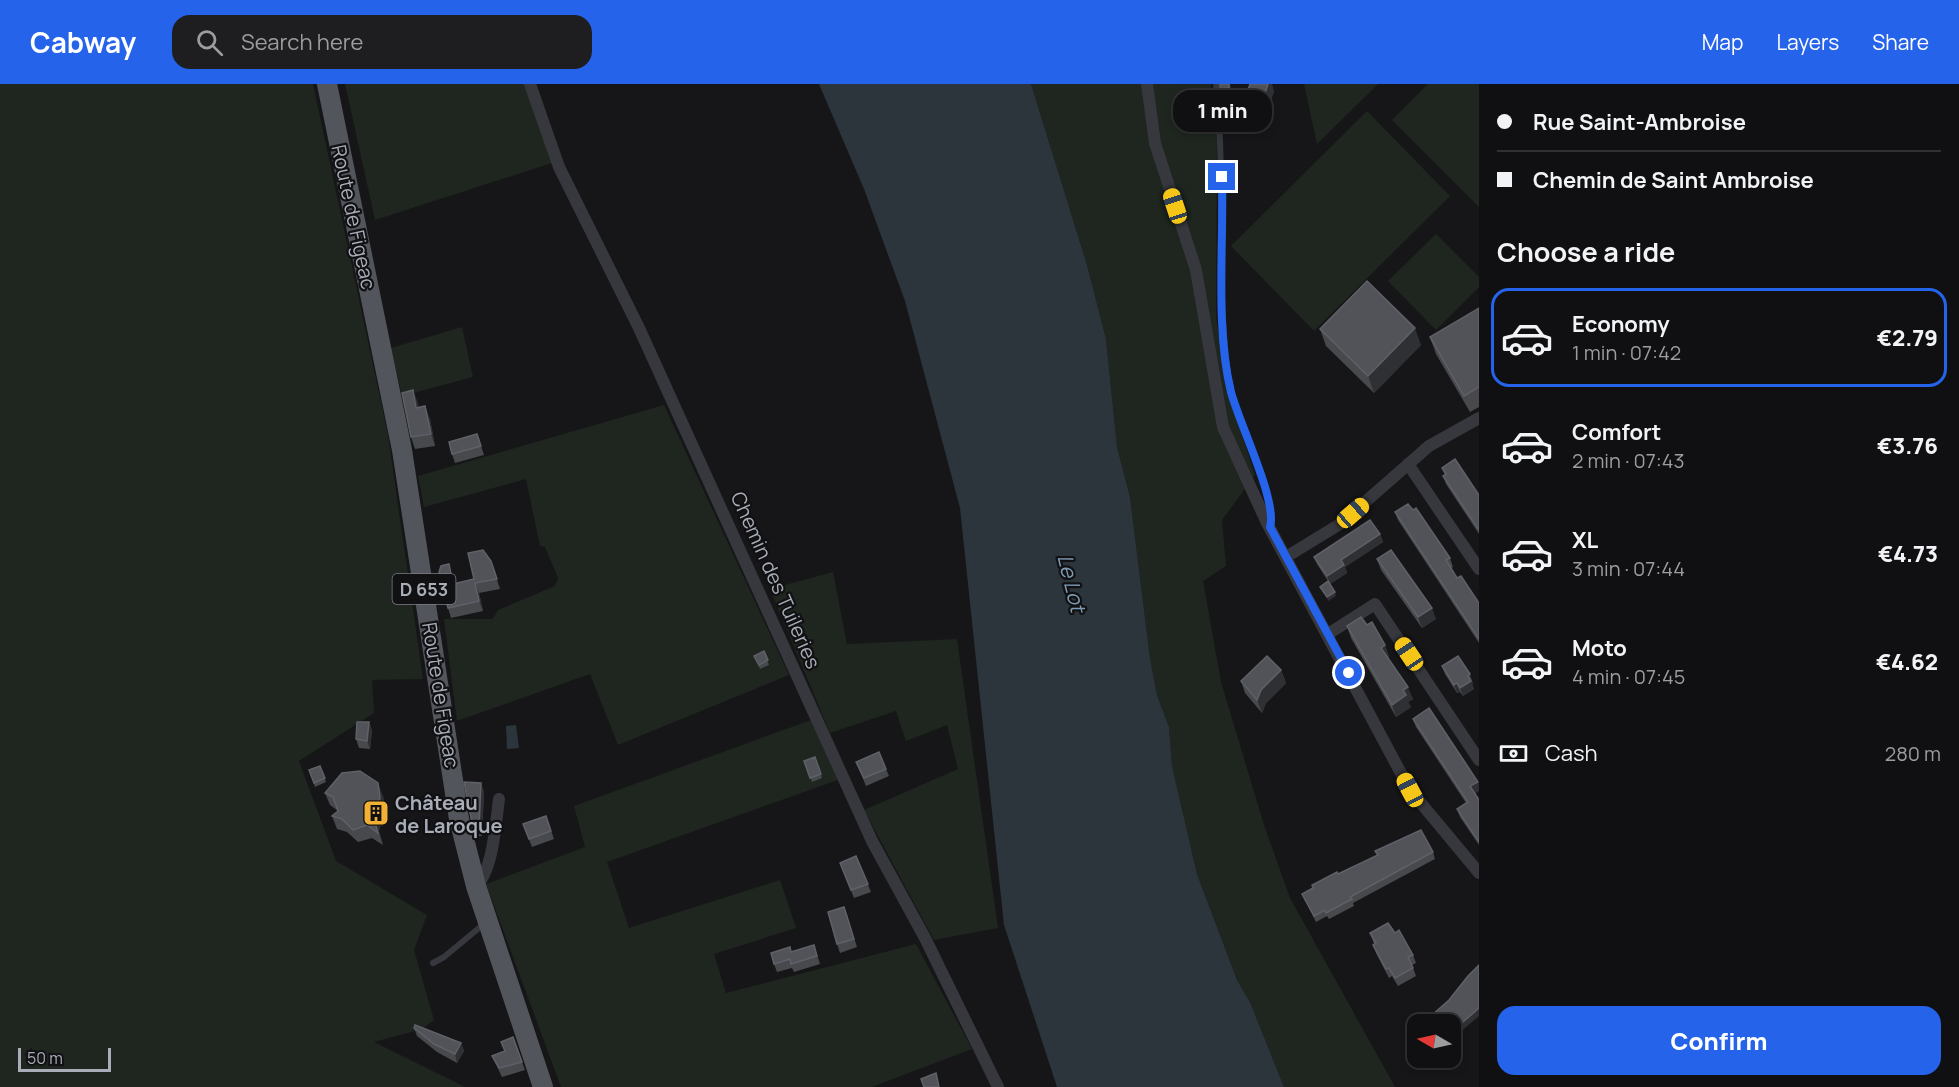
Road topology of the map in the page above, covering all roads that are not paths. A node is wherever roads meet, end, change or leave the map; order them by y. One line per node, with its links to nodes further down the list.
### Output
1 (327, 84): 14 (main road, Route de Figeac / D 653)
2 (530, 84): 18 (street, Chemin des Tuileries)
3 (1148, 84): 7 (street)
4 (1216, 84): 7 (lane)
5 (1479, 418): 6 (street)
6 (1408, 464): 8 (street); 9 (street)
7 (1270, 527): 8 (street)
8 (1286, 557): 10 (street)
9 (1479, 568)
10 (1328, 634): 11 (street); 13 (street)
11 (1479, 760)
12 (499, 798): 14 (street)
13 (1479, 873)
14 (476, 886): 15 (main road, Route de Figeac / D 653)
15 (487, 921): 16 (lane); 17 (main road, Route de Figeac / D 653)
16 (433, 963)
17 (543, 1087)
18 (998, 1087)

